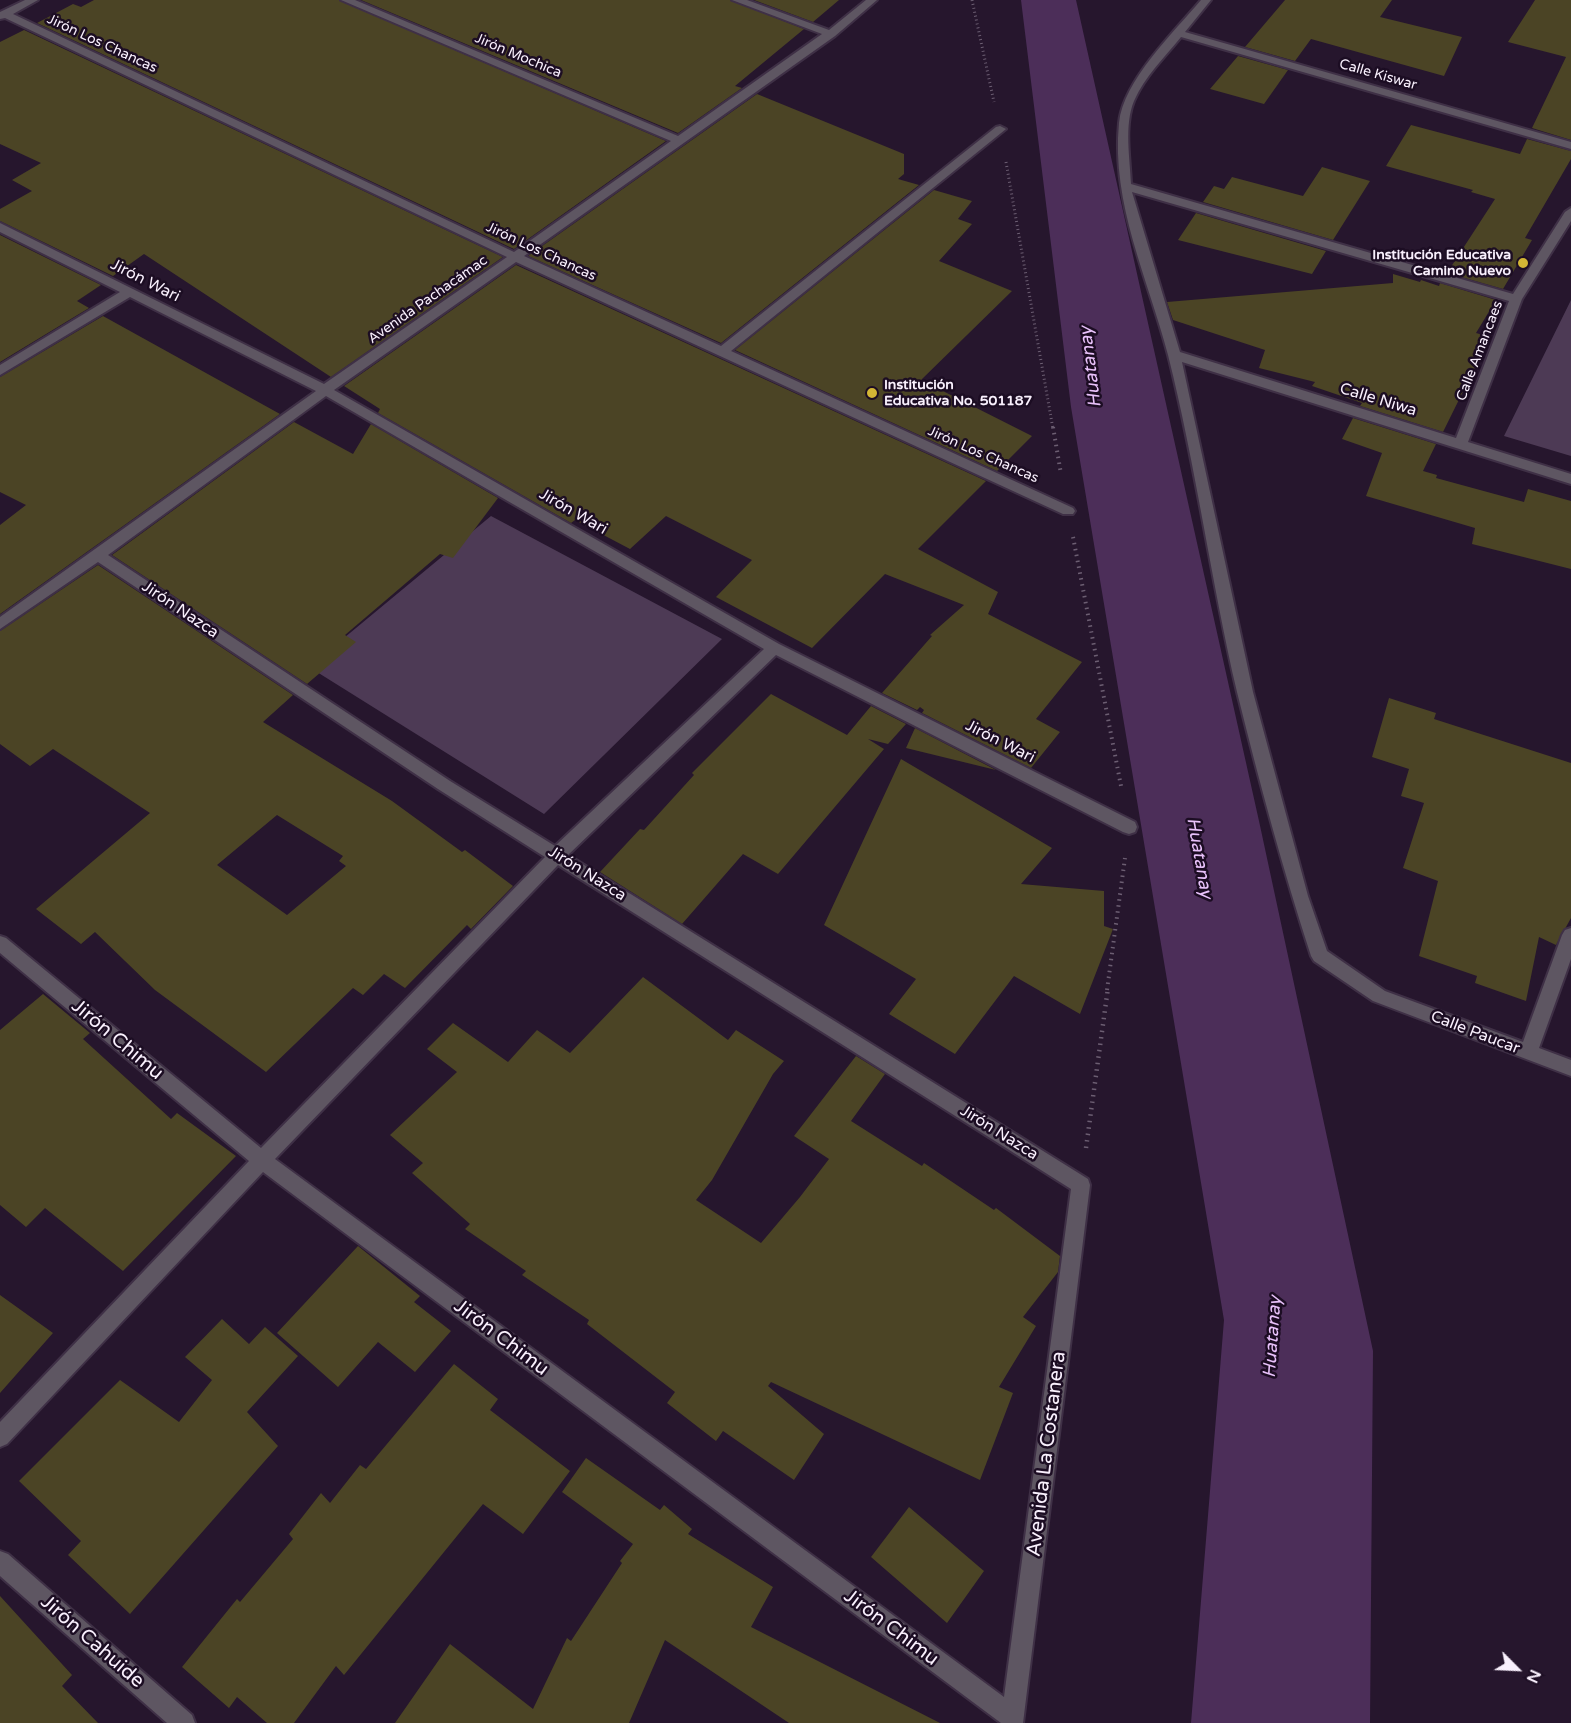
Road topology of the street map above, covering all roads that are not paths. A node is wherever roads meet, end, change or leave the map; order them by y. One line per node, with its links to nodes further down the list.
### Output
1 (33, 0): 6 (street)
2 (346, 0): 10 (street, Jirón Mochica)
3 (737, 0): 8 (street)
4 (872, 0): 8 (street, Avenida Pachacámac)
5 (1206, 0): 7 (street, Calle Paucar)
6 (2, 15): 15 (street, Jirón Los Chancas)
7 (1177, 33): 11 (street, Calle Kiswar); 12 (street, Calle Paucar)
8 (831, 34): 10 (street, Avenida Pachacámac)
9 (1000, 129): 18 (street)
10 (678, 140): 15 (street, Avenida Pachacámac)
11 (1571, 146)
12 (1125, 186): 17 (street); 19 (street, Calle Paucar)
13 (1571, 212): 17 (street, Calle Amancaes)
14 (0, 227): 16 (street, Jirón Wari)
15 (516, 257): 18 (street, Jirón Los Chancas); 21 (street, Avenida Pachacámac)
16 (128, 293): 20 (street); 21 (street, Jirón Wari)
17 (1516, 299): 22 (street, Calle Amancaes)
18 (721, 353): 24 (street, Jirón Los Chancas)
19 (1174, 355): 22 (street, Calle Niwa); 32 (street, Calle Paucar)
20 (0, 371)
21 (325, 390): 25 (street, Avenida Pachacámac); 27 (street, Jirón Wari)
22 (1461, 443): 23 (street, Calle Niwa)
23 (1571, 479)
24 (1068, 511)
25 (99, 556): 26 (street, Avenida Pachacámac); 29 (street, Jirón Nazca)
26 (0, 624)
27 (774, 648): 28 (street, Jirón Wari); 29 (street)
28 (1129, 827)
29 (556, 855): 34 (street); 35 (street, Jirón Nazca)
30 (1571, 935): 32 (street)
31 (0, 943): 34 (street, Jirón Chimu)
32 (1528, 1053): 33 (street, Calle Paucar)
33 (1571, 1068)
34 (262, 1160): 36 (street); 38 (street, Jirón Chimu)
35 (1081, 1185): 38 (street, Avenida La Costanera)
36 (0, 1437)
37 (0, 1562): 39 (street, Jirón Cahuide)
38 (1013, 1721)
39 (184, 1723)

